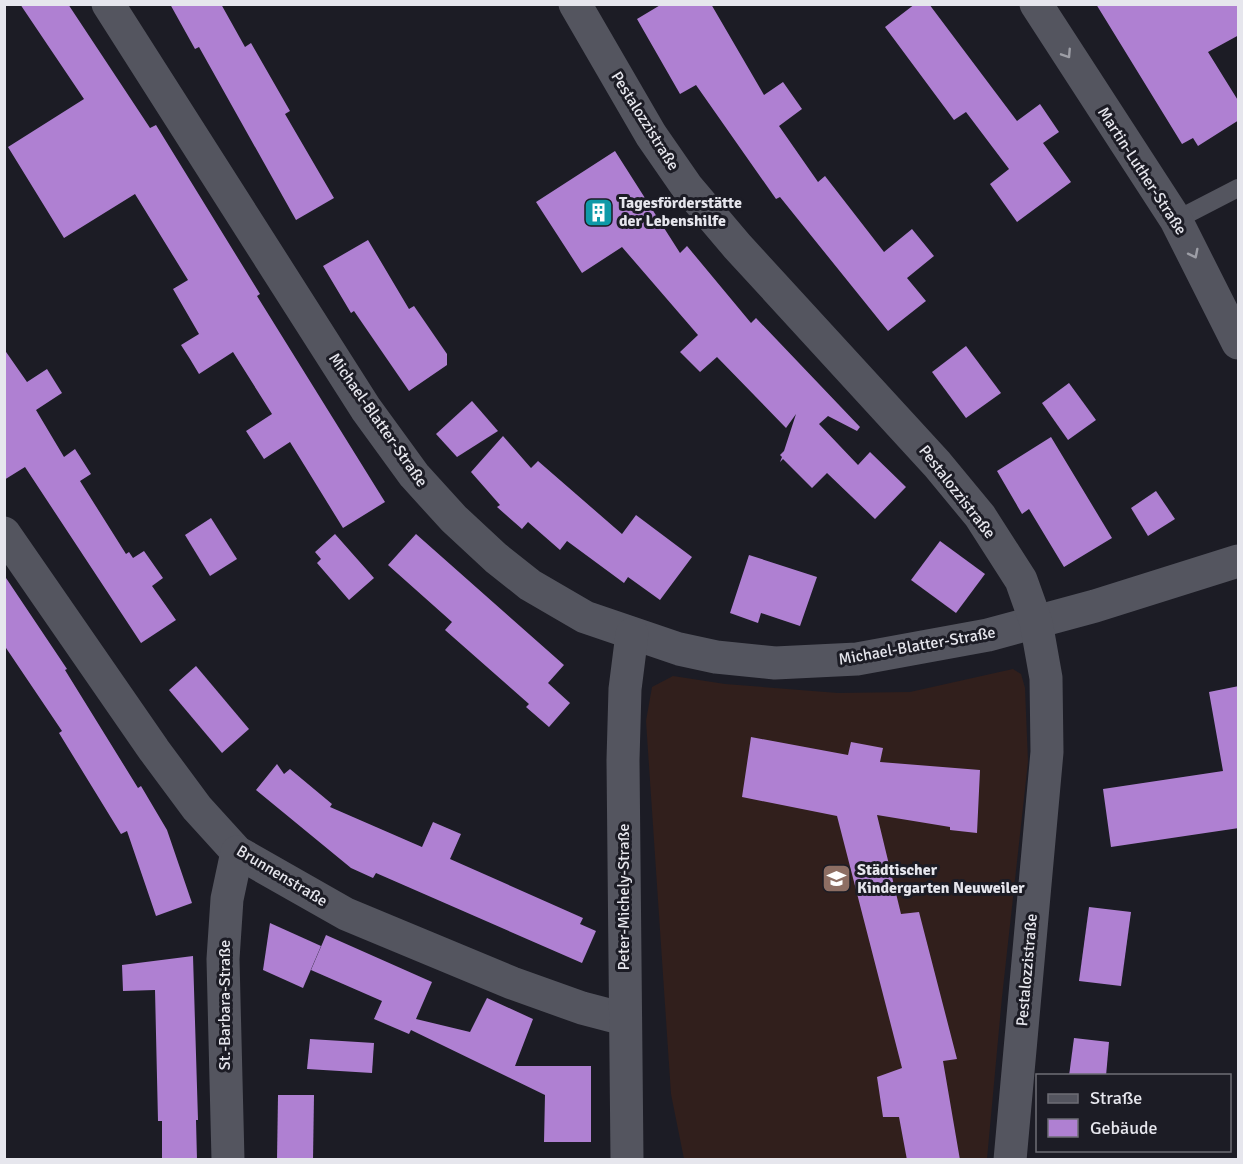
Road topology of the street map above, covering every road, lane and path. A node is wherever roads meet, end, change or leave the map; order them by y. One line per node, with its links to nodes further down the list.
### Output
1 (108, 4): 10 (street, Michael-Blatter-Straße)
2 (575, 4): 9 (street, Pestalozzistraße)
3 (1036, 4): 5 (street, Martin-Luther-Straße, one-way to 5)
4 (1239, 188): 5 (lane)
5 (1176, 220): 6 (street, Martin-Luther-Straße, one-way to 6)
6 (1239, 343)
7 (4, 534): 11 (street, Brunnenstraße)
8 (1239, 561): 9 (street, Michael-Blatter-Straße)
9 (1036, 622): 10 (street, Michael-Blatter-Straße); 15 (street, Pestalozzistraße)
10 (632, 634): 12 (street, Peter-Michely-Straße)
11 (237, 852): 12 (street, Brunnenstraße); 13 (street, St.-Barbara-Straße)
12 (624, 1019): 14 (street, Peter-Michely-Straße)
13 (228, 1160)
14 (627, 1160)
15 (1010, 1160)

